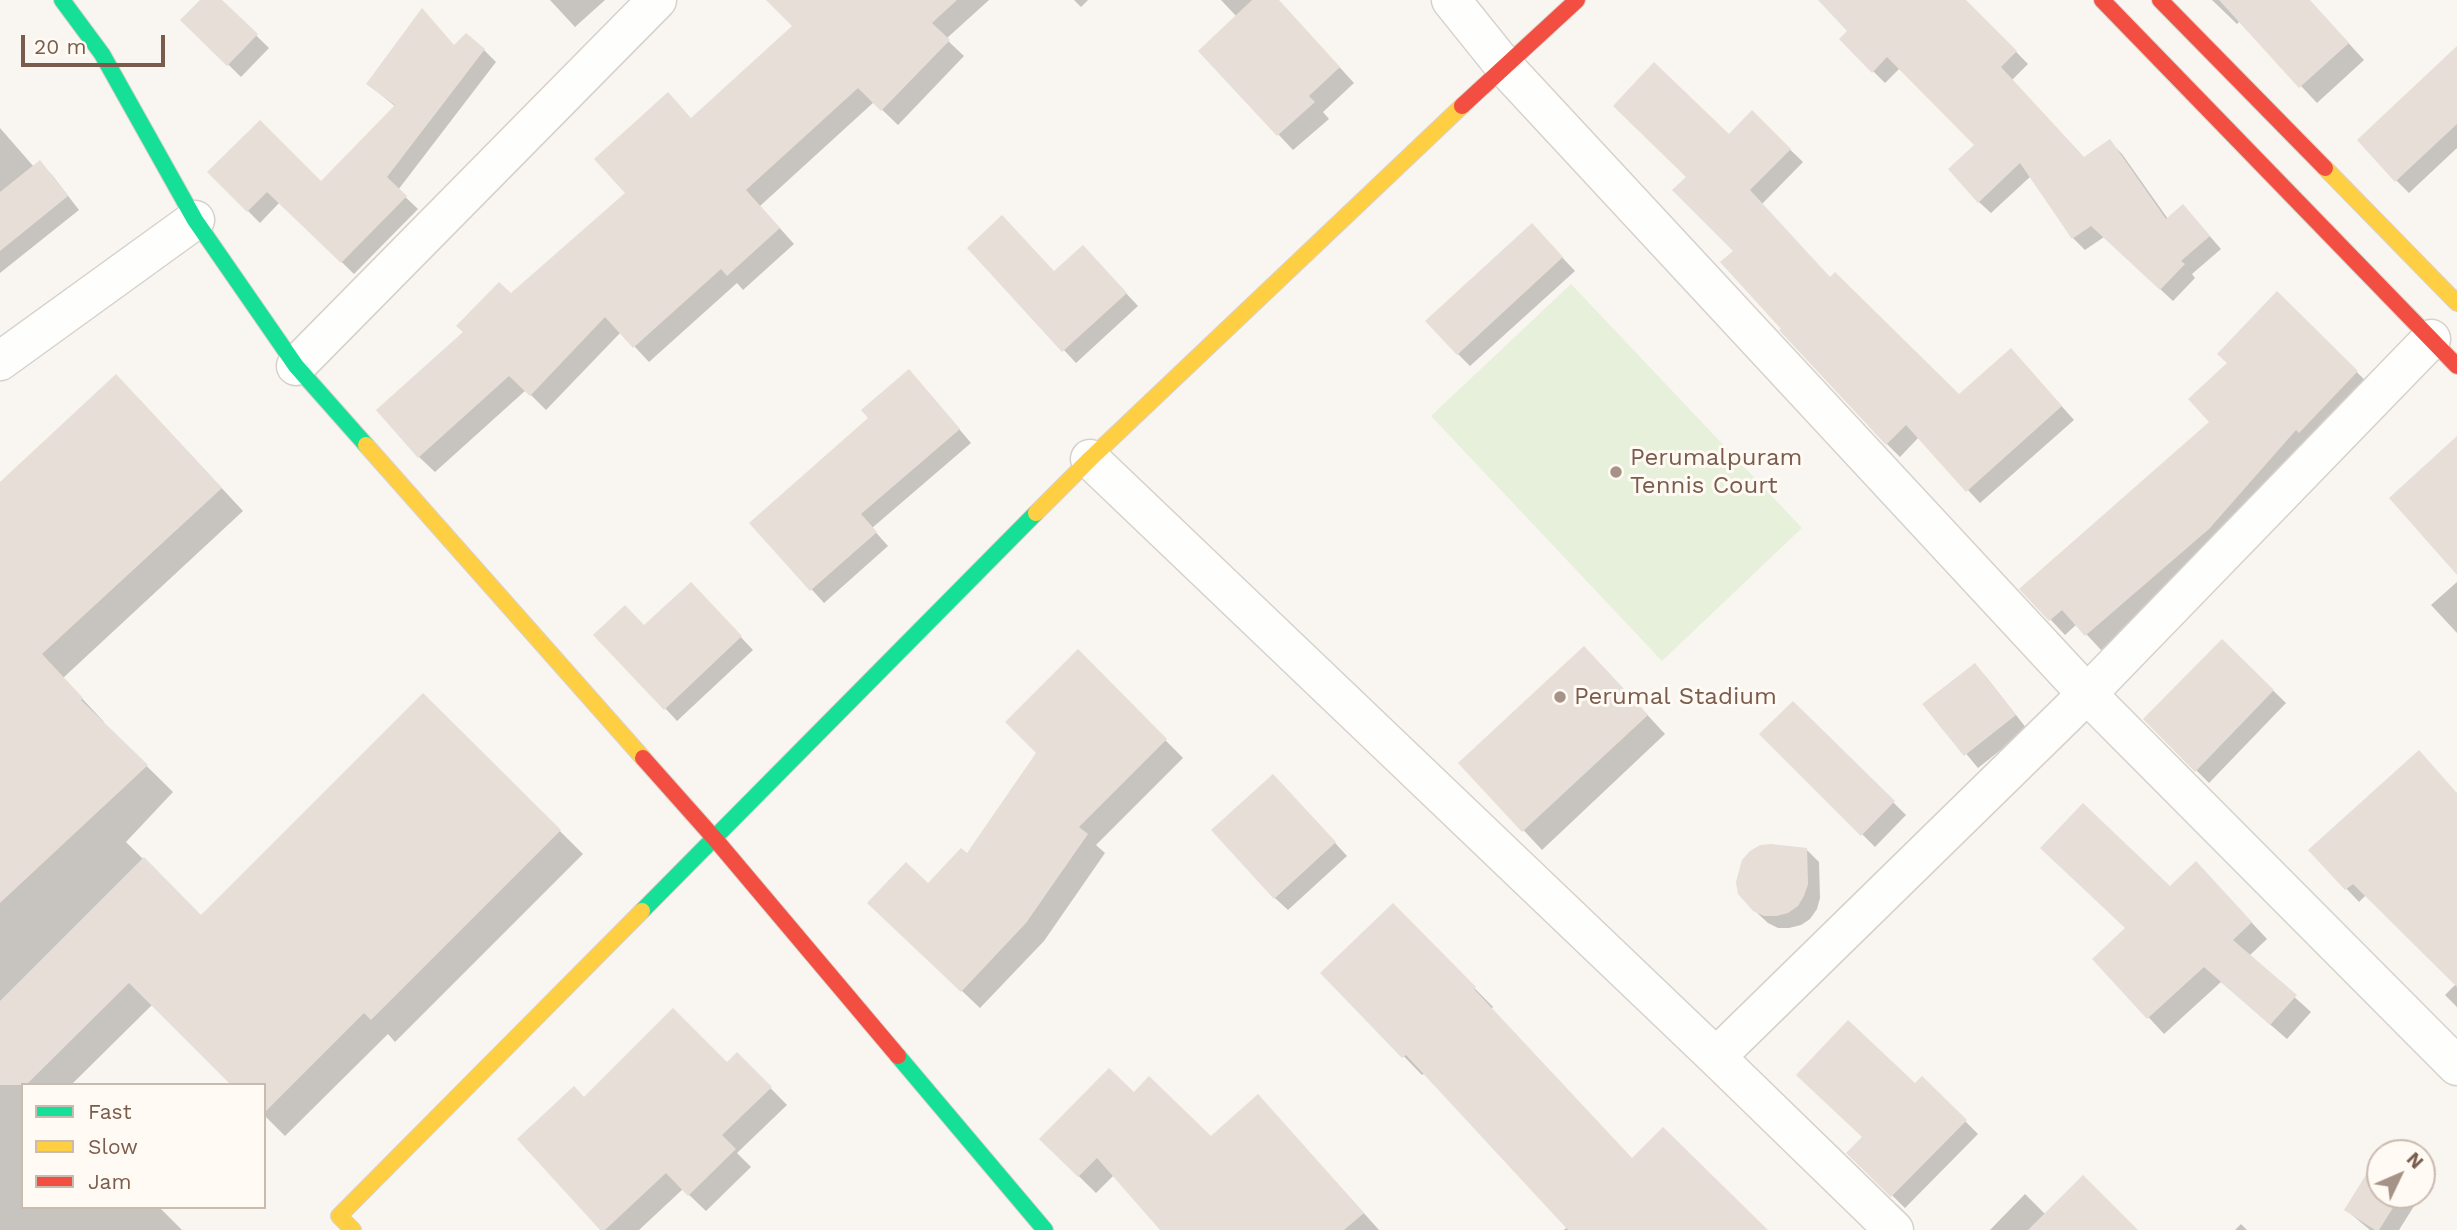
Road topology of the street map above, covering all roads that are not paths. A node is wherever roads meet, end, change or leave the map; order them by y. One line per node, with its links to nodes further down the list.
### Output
1 (62, 0): 8 (street)
2 (657, 0): 12 (street)
3 (1451, 0): 7 (street)
4 (1577, 0): 7 (street)
5 (2102, 0): 10 (street)
6 (2160, 0): 9 (street)
7 (1504, 66): 13 (street); 14 (street)
8 (195, 220): 11 (street); 12 (street)
9 (2457, 303)
10 (2444, 353): 14 (street)
11 (0, 360)
12 (296, 366): 15 (street)
13 (1090, 459): 15 (street); 16 (street)
14 (2087, 694): 16 (street); 17 (street)
15 (715, 839): 18 (street); 19 (street)
16 (1716, 1057): 20 (street)
17 (2457, 1066)
18 (339, 1225)
19 (1045, 1230)
20 (1894, 1230)

